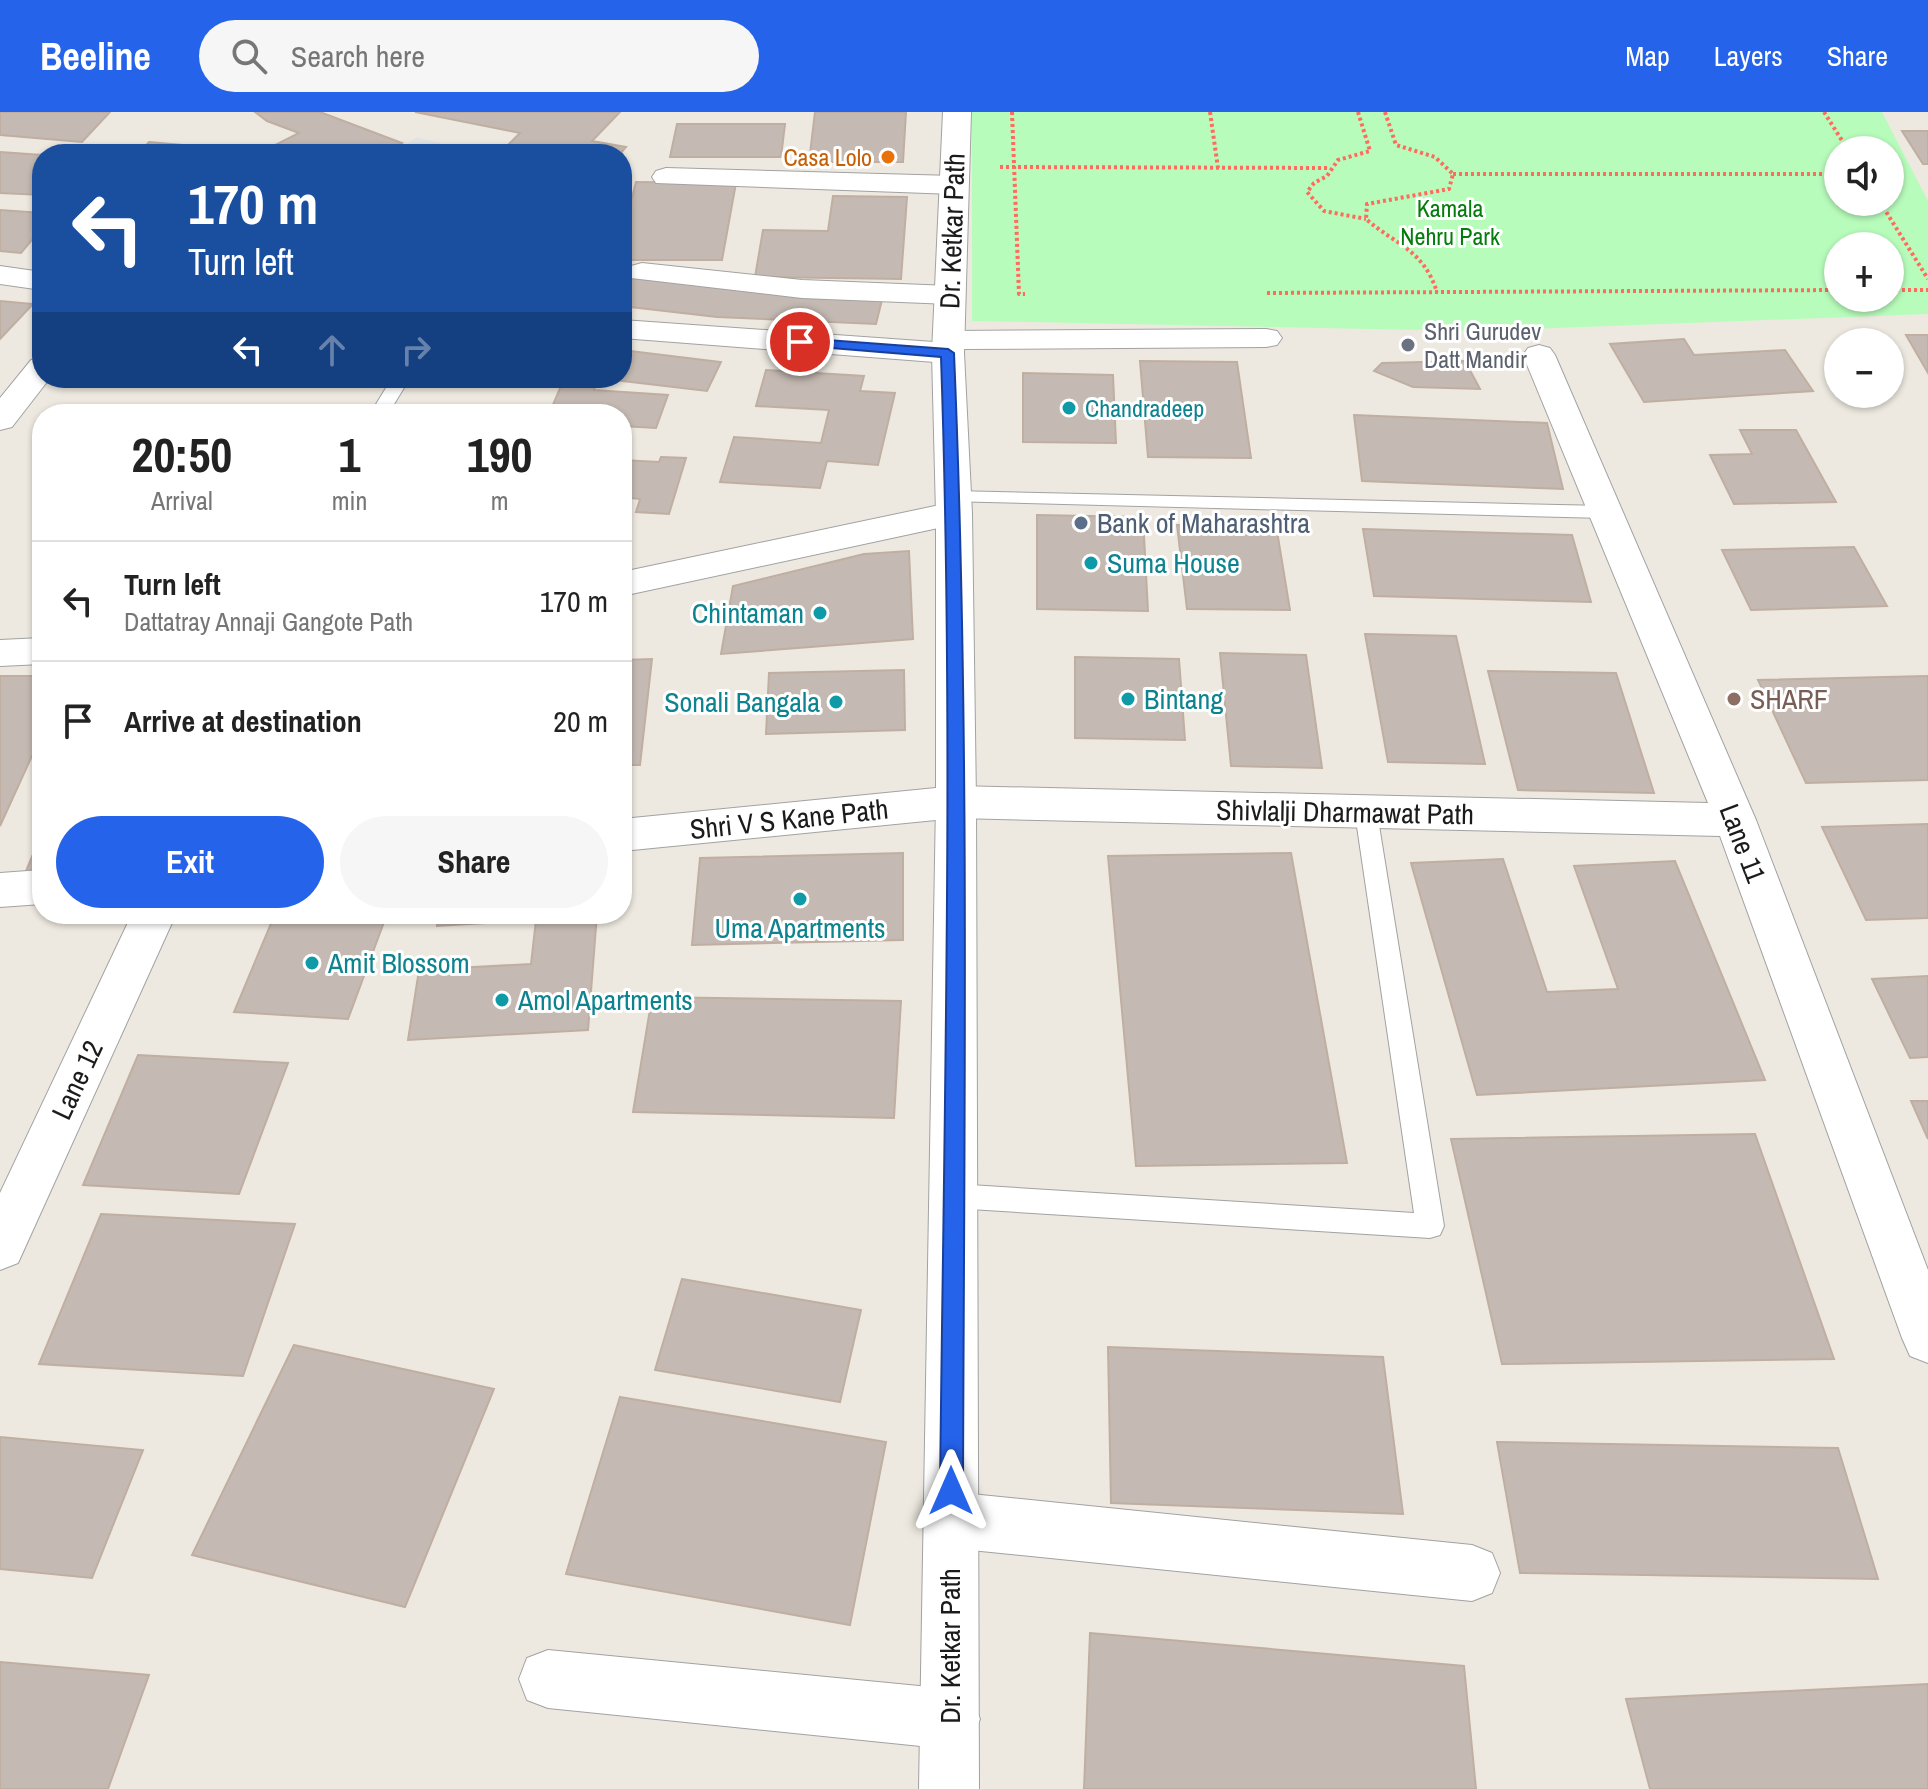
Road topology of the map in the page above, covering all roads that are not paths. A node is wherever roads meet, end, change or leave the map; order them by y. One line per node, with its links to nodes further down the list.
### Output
1 (957, 112): 3 (street, Dr. Ketkar Path)
2 (666, 177): 3 (street)
3 (954, 185): 7 (street, Dr. Ketkar Path)
4 (642, 272): 7 (street)
5 (0, 275): 6 (street)
6 (32, 280)
7 (950, 295): 10 (street, Dr. Ketkar Path)
8 (632, 330): 10 (street)
9 (1266, 338): 10 (street)
10 (948, 347): 14 (street, Dr. Ketkar Path)
11 (1539, 355): 15 (street, Lane 11)
12 (32, 380): 13 (street)
13 (0, 420)
14 (954, 505): 15 (lane); 16 (street); 19 (street, Dr. Ketkar Path)
15 (1605, 512): 21 (street, Lane 11)
16 (632, 582)
17 (32, 651): 18 (street)
18 (0, 653)
19 (956, 802): 20 (street, Shivlalji Dharmawat Path); 22 (street, Shri V S Kane Path); 26 (street, Dr. Ketkar Path)
20 (1366, 813): 21 (street, Shivlalji Dharmawat Path); 26 (lane)
21 (1735, 820): 28 (street, Lane 11)
22 (632, 834)
23 (32, 888): 24 (street)
24 (0, 890)
25 (149, 924): 27 (street, Lane 12)
26 (954, 1196): 29 (street, Dr. Ketkar Path)
27 (0, 1247)
28 (1928, 1338)
29 (951, 1520): 30 (street); 32 (street, Dr. Ketkar Path)
30 (1472, 1573)
31 (548, 1679): 32 (street)
32 (950, 1719): 33 (street, Dr. Ketkar Path)
33 (949, 1789)

